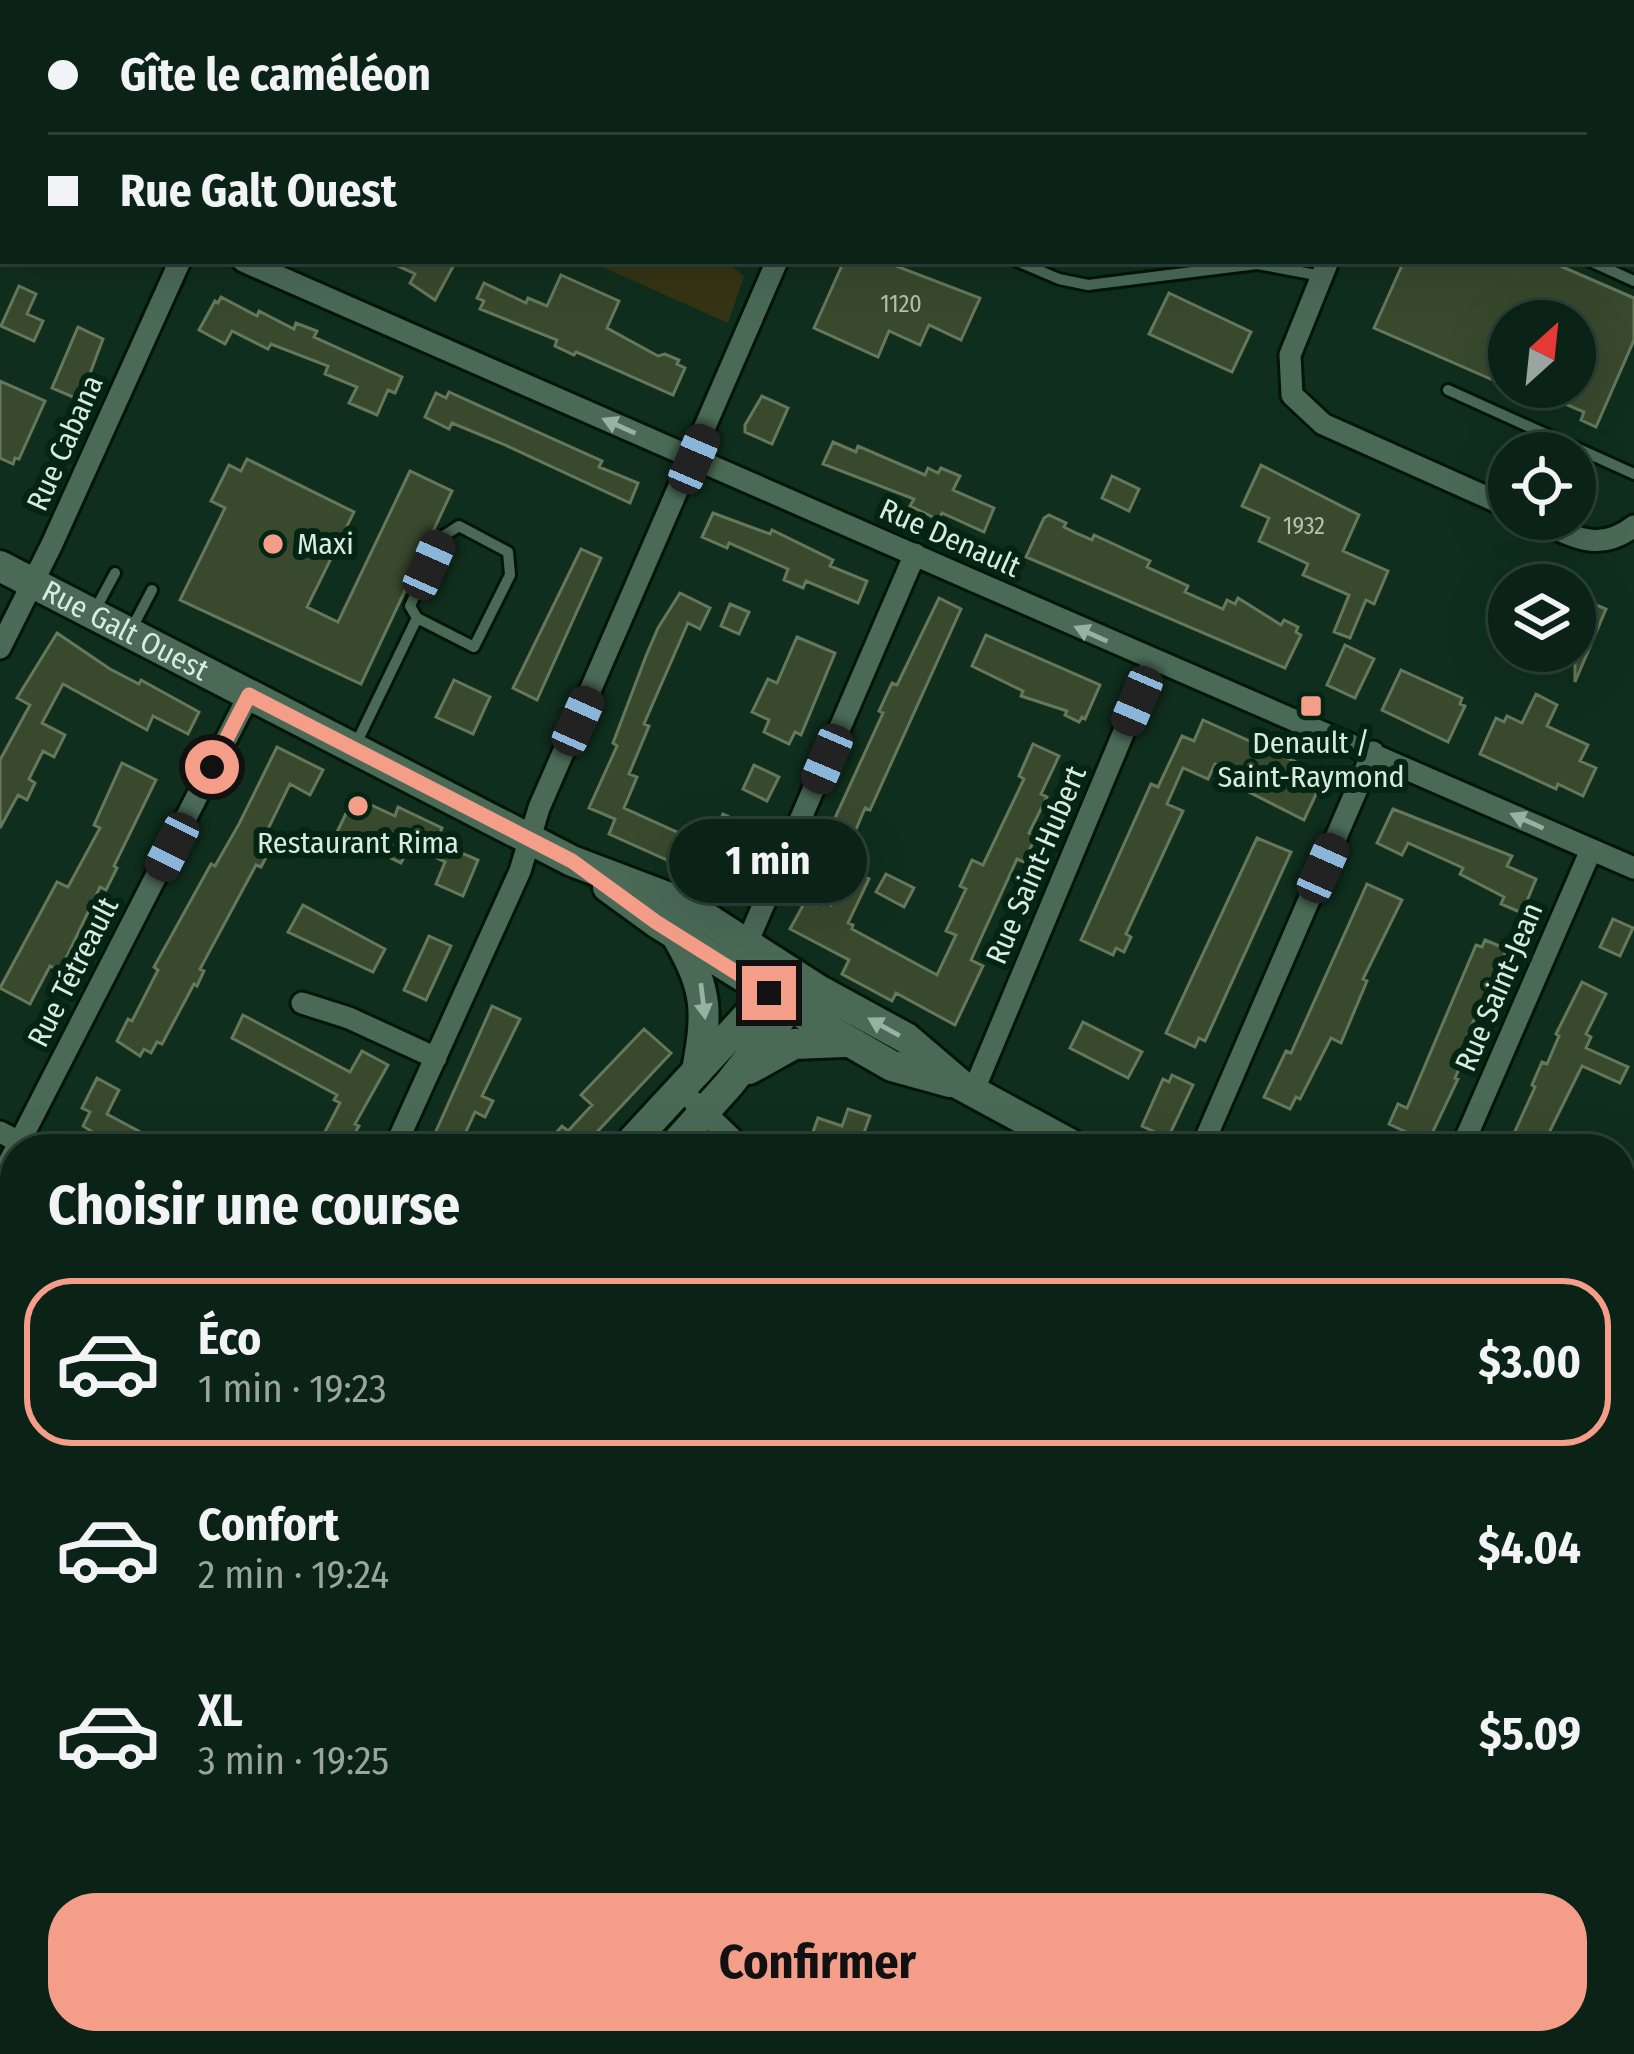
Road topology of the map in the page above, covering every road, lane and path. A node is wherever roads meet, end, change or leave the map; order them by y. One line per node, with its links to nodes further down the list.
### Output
1 (179, 264): 19 (street, Rue Cabana)
2 (250, 264): 11 (street, Rue Denault, one-way to 2)
3 (777, 264): 11 (street)
4 (1024, 264): 5 (lane)
5 (1257, 264)
6 (1257, 264): 8 (lane)
7 (1597, 264): 9 (lane)
8 (1325, 269): 13 (street)
9 (1634, 280)
10 (1448, 390): 12 (lane)
11 (694, 459): 16 (street, Rue Denault); 29 (street)
12 (1634, 474)
13 (1488, 498)
14 (1634, 526): 15 (street)
15 (1583, 540)
16 (915, 554): 25 (street, Rue Denault, one-way to 16); 34 (street)
17 (0, 566): 19 (street, Rue Galt Ouest)
18 (115, 573): 21 (lane)
19 (34, 583): 21 (street, Rue Galt Ouest); 24 (street, Rue Cabana)
20 (152, 590): 23 (lane)
21 (94, 614): 23 (street, Rue Galt Ouest)
22 (417, 618): 22 (lane); 27 (lane)
23 (129, 633): 26 (street, Rue Galt Ouest)
24 (0, 648)
25 (1154, 662): 28 (street, Rue Denault); 41 (street, Rue Saint-Hubert)
26 (249, 695): 27 (street, Rue Galt Ouest); 43 (street, Rue Tétreault)
27 (354, 748): 29 (street, Rue Galt Ouest)
28 (1373, 752): 30 (street, Rue Denault, one-way to 28); 49 (street)
29 (530, 839): 31 (street, Rue Galt Ouest); 38 (street)
30 (1591, 850): 32 (street, Rue Denault); 50 (street, Rue Saint-Jean)
31 (572, 861): 33 (street, Rue Galt Ouest); 34 (street, Rue Galt Ouest)
32 (1634, 868)
33 (676, 935): 35 (street, Rue Galt Ouest); 39 (street, one-way to 39)
34 (747, 943): 35 (street, Rue Galt Ouest)
35 (786, 993): 37 (street, Rue Galt Ouest); 39 (street); 40 (street); 41 (street, Rue Galt Ouest, one-way to 35)
36 (302, 1003): 38 (street)
37 (851, 1042): 40 (street); 41 (street, Rue Galt Ouest)
38 (436, 1058): 44 (street)
39 (688, 1081): 42 (street); 45 (street)
40 (730, 1083): 42 (street)
41 (967, 1089): 48 (street, Rue Galt Ouest)
42 (704, 1112): 46 (street); 47 (street)
43 (23, 1134)
44 (401, 1134)
45 (639, 1134)
46 (684, 1134)
47 (727, 1134)
48 (1051, 1134)
49 (1207, 1134)
50 (1468, 1134)

